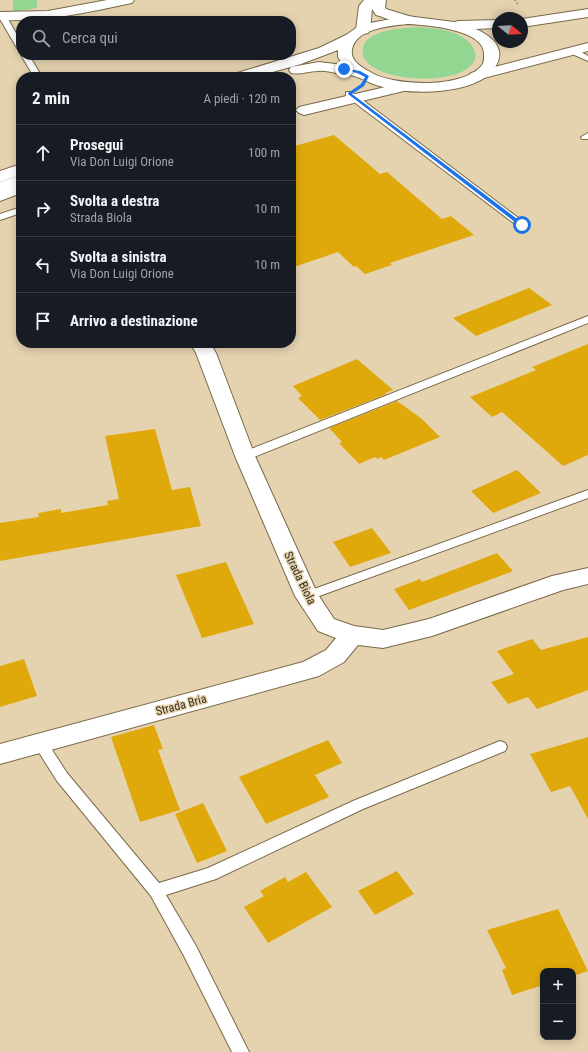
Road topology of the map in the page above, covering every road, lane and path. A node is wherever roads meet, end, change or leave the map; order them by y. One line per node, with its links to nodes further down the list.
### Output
1 (127, 0): 6 (main road)
2 (371, 0): 12 (main road)
3 (379, 0): 8 (main road)
4 (588, 14): 9 (main road)
5 (1, 16): 7 (main road); 13 (lane)
6 (38, 16)
7 (16, 18)
8 (407, 20): 11 (main road); 12 (main road)
9 (528, 23)
10 (492, 24): 11 (main road)
11 (454, 25): 14 (main road)
12 (357, 34): 23 (main road); 25 (main road)
13 (16, 40)
14 (492, 45)
15 (588, 47): 18 (main road)
16 (494, 48): 26 (main road)
17 (498, 48): 19 (main road)
18 (573, 50): 19 (main road); 20 (lane)
19 (544, 58): 26 (main road)
20 (588, 59)
21 (28, 60): 22 (lane)
22 (35, 72)
23 (256, 72)
24 (291, 72): 25 (main road)
25 (363, 74): 27 (main road); 28 (main road)
26 (476, 76): 27 (main road)
27 (407, 86): 28 (main road)
28 (353, 96): 29 (main road); 38 (lane)
29 (297, 112)
30 (16, 171): 31 (main road)
31 (0, 177)
32 (16, 182): 33 (main road)
33 (0, 188)
34 (16, 189): 35 (main road)
35 (0, 196)
36 (16, 212): 37 (lane)
37 (0, 217)
38 (522, 225)
39 (588, 320): 41 (lane)
40 (203, 348): 41 (main road, Strada Biola)
41 (245, 456): 44 (main road, Strada Biola)
42 (588, 494): 44 (lane)
43 (588, 576): 45 (main road, Strada Biola)
44 (307, 596): 45 (main road, Strada Biola)
45 (352, 635): 46 (main road, Strada Bria)
46 (40, 743): 48 (main road, Strada Bria); 49 (lane)
47 (500, 747): 49 (lane)
48 (0, 754)
49 (156, 891): 50 (lane)
50 (241, 1052)

